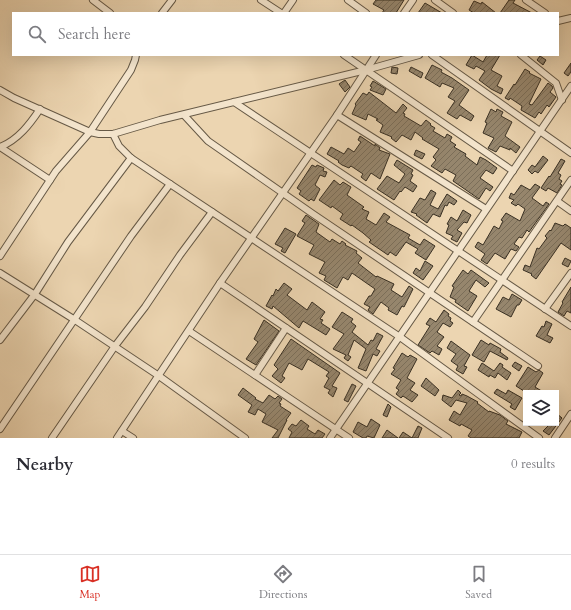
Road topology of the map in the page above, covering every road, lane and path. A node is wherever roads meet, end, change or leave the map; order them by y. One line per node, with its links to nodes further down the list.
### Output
1 (93, 0): 9 (street)
2 (172, 0): 10 (street)
3 (261, 0): 11 (street)
4 (293, 0): 12 (street)
5 (348, 0): 13 (street)
6 (413, 0): 14 (street)
7 (435, 0): 15 (street)
8 (526, 0): 16 (street)
9 (109, 12)
10 (163, 12)
11 (280, 12)
12 (283, 12)
13 (365, 12)
14 (405, 12)
15 (452, 12)
16 (544, 12)
17 (571, 18): 18 (street)
18 (559, 21)
19 (136, 56): 34 (street)
20 (345, 56): 25 (street)
21 (375, 56): 25 (street)
22 (415, 56): 25 (street)
23 (433, 56): 33 (street)
24 (522, 56): 28 (street)
25 (366, 70): 29 (street); 32 (street); 40 (street)
26 (571, 86): 28 (street)
27 (0, 90): 30 (street)
28 (562, 100): 33 (street)
29 (234, 102): 31 (street); 37 (street)
30 (40, 109): 34 (street); 36 (street)
31 (184, 115): 35 (street); 44 (street)
32 (337, 115): 37 (street); 46 (street)
33 (541, 131): 38 (street); 40 (street)
34 (90, 132): 35 (street); 41 (street)
35 (113, 134): 39 (street)
36 (0, 147): 41 (street)
37 (310, 153): 44 (street); 50 (street)
38 (571, 153)
39 (131, 158): 43 (street); 57 (street)
40 (513, 171): 46 (street)
41 (50, 180): 51 (street)
42 (571, 180): 45 (street)
43 (170, 184): 47 (street); 59 (street)
44 (283, 193): 49 (street); 56 (street)
45 (557, 201): 48 (street); 54 (street)
46 (486, 209): 50 (street)
47 (212, 212): 49 (street); 66 (street)
48 (571, 212)
49 (252, 238): 55 (street); 64 (street)
50 (458, 251): 54 (street); 56 (street)
51 (0, 256)
52 (571, 272): 58 (street)
53 (0, 273): 57 (street)
54 (502, 280): 58 (street); 60 (street)
55 (220, 283): 62 (street); 63 (street)
56 (430, 293): 60 (street); 64 (street)
57 (34, 294): 59 (street); 65 (street)
58 (545, 309): 61 (street)
59 (75, 320): 66 (street); 73 (street)
60 (473, 322): 67 (street)
61 (570, 323)
62 (286, 328): 68 (street); 70 (street)
63 (189, 331): 68 (street); 69 (street)
64 (400, 337): 70 (street); 82 (street)
65 (0, 340)
66 (115, 346): 69 (street); 75 (street)
67 (538, 366)
68 (255, 375): 72 (street)
69 (159, 376): 74 (street); 78 (street)
70 (367, 383): 72 (street); 81 (street)
71 (571, 414): 83 (street)
72 (337, 428): 79 (street); 80 (street)
73 (0, 429)
74 (122, 431): 76 (street); 77 (street)
75 (52, 438)
76 (117, 438)
77 (133, 438)
78 (245, 438)
79 (330, 438)
80 (349, 438)
81 (448, 438)
82 (539, 438)
83 (555, 438)

